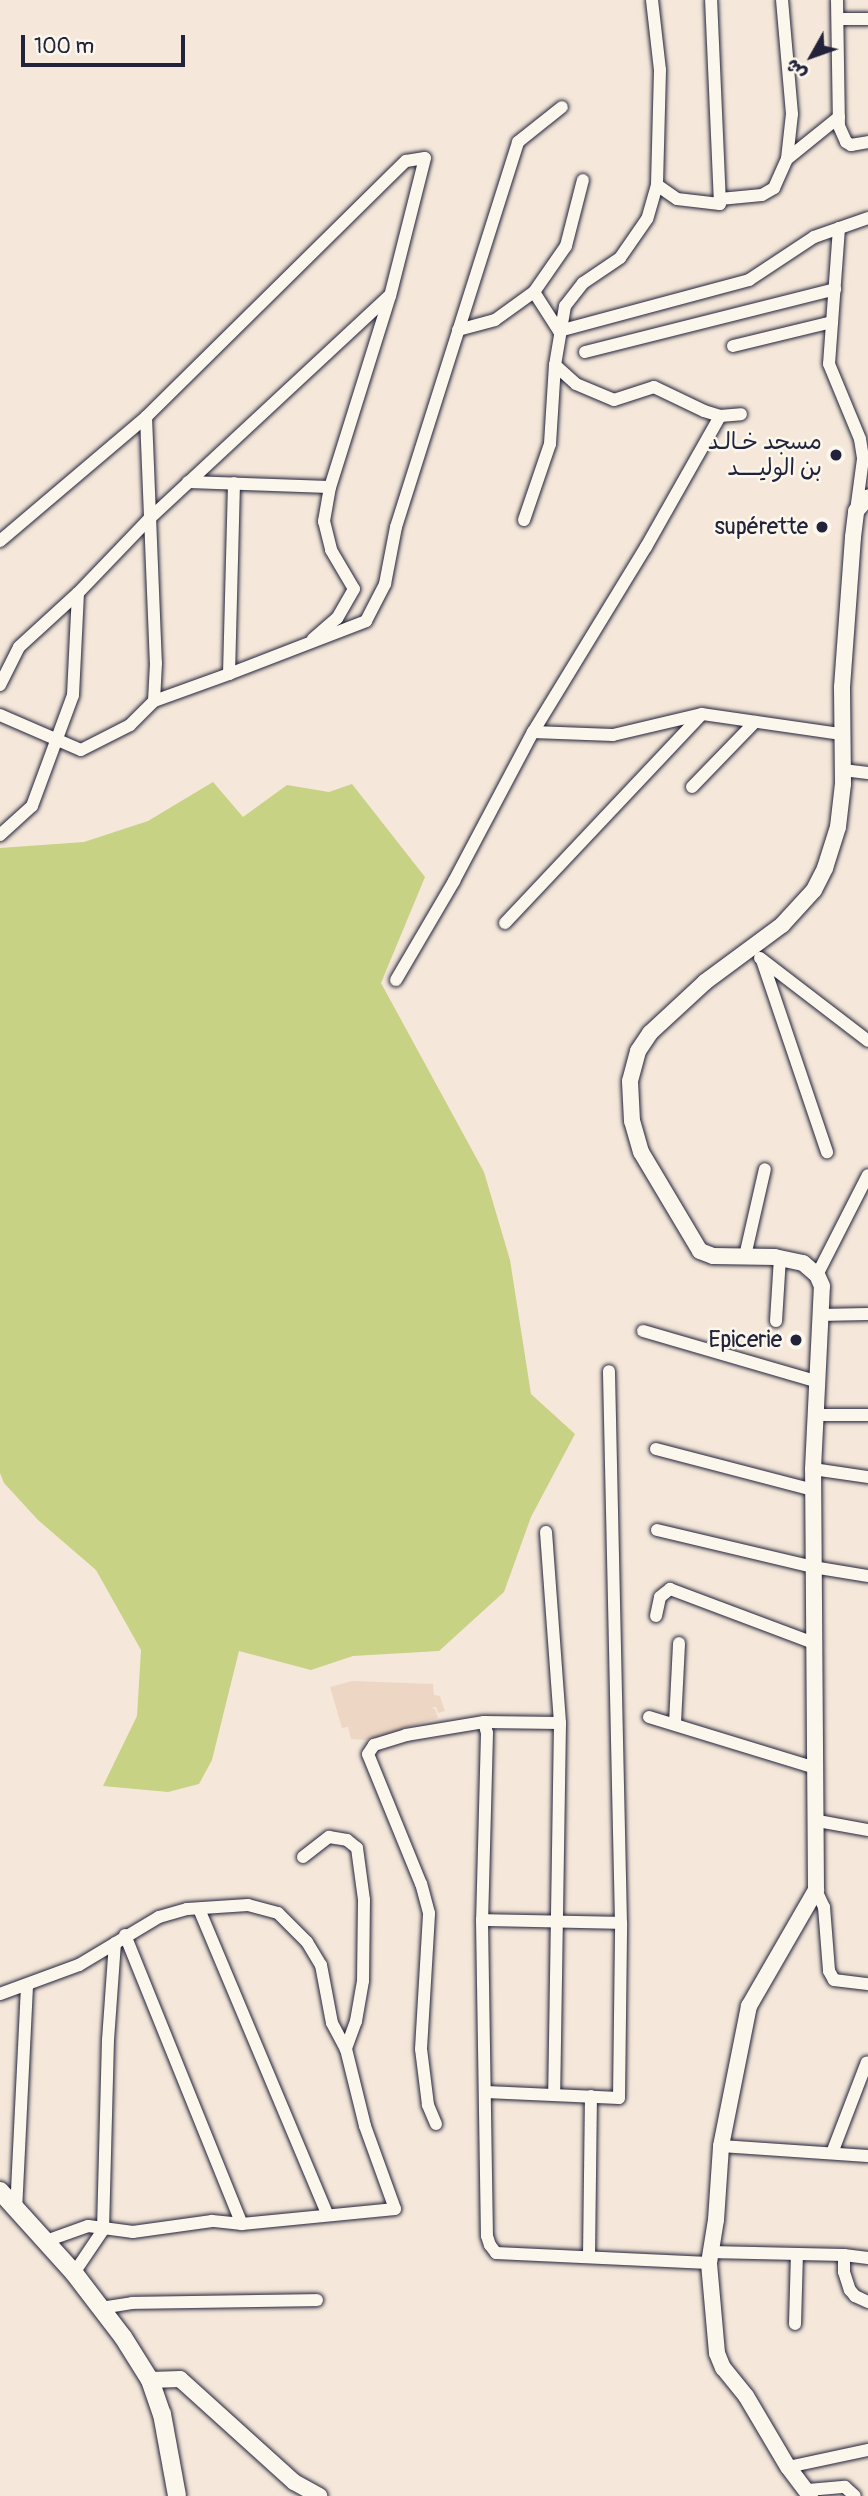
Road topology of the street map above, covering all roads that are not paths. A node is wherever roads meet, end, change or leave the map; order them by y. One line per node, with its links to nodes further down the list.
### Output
1 (652, 0): 12 (street)
2 (711, 0): 13 (street)
3 (782, 0): 10 (street)
4 (837, 0): 5 (street)
5 (838, 19): 6 (street); 8 (street)
6 (868, 19)
7 (562, 107): 20 (street)
8 (839, 117): 9 (street); 10 (street)
9 (868, 142)
10 (787, 159): 13 (street)
11 (583, 180): 17 (street)
12 (657, 185): 13 (street); 21 (street)
13 (720, 199)
14 (868, 218): 15 (street)
15 (839, 228): 16 (street); 21 (street)
16 (835, 289): 19 (street); 23 (street)
17 (534, 292): 20 (street); 21 (street)
18 (390, 296): 26 (street); 28 (street); 30 (street)
19 (832, 322): 22 (street); 32 (street)
20 (458, 330): 37 (street)
21 (559, 331): 24 (street)
22 (733, 346)
23 (585, 352)
24 (555, 365): 27 (street); 34 (street)
25 (741, 414): 27 (street)
26 (146, 416): 33 (street); 35 (street)
27 (720, 416): 44 (street)
28 (188, 482): 29 (street); 33 (street)
29 (234, 483): 30 (street); 38 (street)
30 (330, 487): 37 (street)
31 (868, 497): 32 (street)
32 (856, 511): 45 (street)
33 (149, 519): 36 (street); 40 (street)
34 (524, 520)
35 (0, 541)
36 (78, 593): 39 (street); 46 (street)
37 (313, 639): 38 (street)
38 (229, 674): 40 (street)
39 (0, 685)
40 (154, 701): 46 (street)
41 (702, 714): 43 (street); 44 (street); 51 (street)
42 (0, 715): 46 (street)
43 (755, 722): 45 (street); 49 (street)
44 (533, 732): 54 (street)
45 (841, 734): 47 (street)
46 (57, 738): 50 (street)
47 (843, 770): 48 (street); 52 (street)
48 (868, 773)
49 (692, 787)
50 (0, 835)
51 (505, 923)
52 (752, 946): 53 (street); 59 (street)
53 (762, 960): 55 (street); 56 (street)
54 (396, 979)
55 (868, 1041)
56 (827, 1152)
57 (765, 1170): 59 (street)
58 (868, 1175): 61 (street)
59 (745, 1256): 60 (street)
60 (780, 1258): 61 (street); 64 (street)
61 (817, 1275): 63 (street)
62 (868, 1314): 63 (street)
63 (819, 1315): 67 (street)
64 (776, 1321)
65 (643, 1331): 67 (street)
66 (610, 1371): 93 (street)
67 (815, 1381): 68 (street)
68 (815, 1415): 69 (street); 71 (street)
69 (868, 1415)
70 (656, 1449): 73 (street)
71 (813, 1469): 72 (street); 73 (street)
72 (868, 1477)
73 (813, 1490): 76 (street)
74 (657, 1530): 76 (street)
75 (546, 1532): 83 (street)
76 (813, 1567): 77 (street); 80 (street)
77 (868, 1576)
78 (656, 1616): 80 (street)
79 (679, 1643): 84 (street)
80 (816, 1644): 85 (street)
81 (649, 1717): 84 (street)
82 (484, 1722): 83 (street); 91 (street); 103 (street)
83 (560, 1723): 92 (street)
84 (675, 1723): 85 (street)
85 (816, 1768): 86 (street)
86 (818, 1821): 87 (street); 89 (street)
87 (868, 1830)
88 (303, 1857): 98 (street)
89 (816, 1890): 95 (street); 104 (street)
90 (199, 1909): 94 (street); 98 (street); 109 (street)
91 (482, 1920): 92 (street); 100 (street)
92 (555, 1921): 93 (street); 101 (street)
93 (621, 1923): 102 (street)
94 (120, 1939): 96 (street); 110 (street); 111 (street)
95 (868, 1984)
96 (27, 1986): 97 (street); 108 (street)
97 (0, 1994)
98 (345, 2049): 109 (street)
99 (867, 2062): 105 (street)
100 (486, 2092): 101 (street); 115 (street)
101 (554, 2095): 102 (street)
102 (591, 2096): 115 (street)
103 (436, 2124)
104 (721, 2146): 105 (street); 116 (street)
105 (832, 2153): 106 (street)
106 (868, 2156)
107 (0, 2191): 108 (main road)
108 (16, 2211): 112 (main road)
109 (327, 2213): 110 (street)
110 (242, 2224): 111 (street)
111 (103, 2230): 112 (street); 118 (street)
112 (46, 2241): 118 (main road)
113 (797, 2254): 114 (street); 116 (street); 122 (street)
114 (844, 2255): 117 (street); 120 (street)
115 (589, 2257): 116 (street)
116 (709, 2258): 125 (street)
117 (868, 2258)
118 (74, 2273): 121 (main road)
119 (317, 2300): 121 (street)
120 (868, 2302)
121 (101, 2308): 123 (main road)
122 (795, 2324)
123 (150, 2380): 127 (main road); 128 (street)
124 (868, 2450): 125 (street)
125 (788, 2467): 126 (street)
126 (809, 2493): 129 (street)
127 (177, 2496)
128 (319, 2496)
129 (855, 2496)

